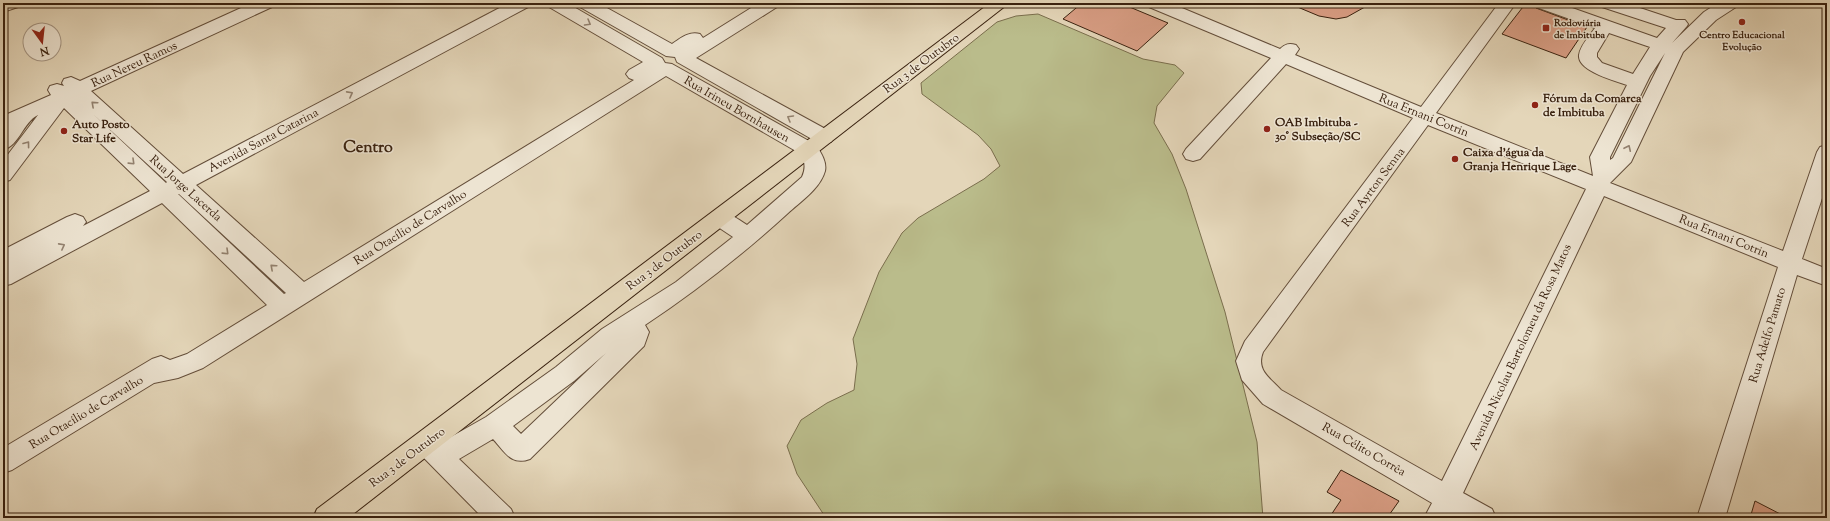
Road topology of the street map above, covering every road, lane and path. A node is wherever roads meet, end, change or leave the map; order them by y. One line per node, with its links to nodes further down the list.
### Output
1 (12, 3): 17 (street)
2 (246, 3): 24 (street, Rua Nereu Ramos)
3 (266, 3): 24 (street, Rua Nereu Ramos)
4 (497, 3): 25 (street, Avenida Santa Catarina)
5 (522, 3): 25 (street, Avenida Santa Catarina)
6 (555, 3): 23 (street, Rua Irineu Bornhausen, one-way to 23)
7 (586, 3): 20 (street, Rua Irineu Bornhausen)
8 (752, 3): 28 (street, Rua Otacílio de Carvalho)
9 (771, 3): 28 (street, Rua Otacílio de Carvalho)
10 (1001, 3): 37 (main road, Rua 3 de Outubro)
11 (1155, 3): 19 (street, Rua Ernani Cotrin)
12 (1177, 3): 19 (street, Rua Ernani Cotrin)
13 (1508, 3): 33 (street, Rua Ayrton Senna)
14 (1542, 3): 21 (street)
15 (1608, 3): 22 (street)
16 (1730, 3): 18 (street, Avenida Nicolau Bartolomeu da Rosa Matos)
17 (3, 6)
18 (1703, 10): 22 (street, Avenida Nicolau Bartolomeu da Rosa Matos); 26 (street, Avenida Nicolau Bartolomeu da Rosa Matos)
19 (1194, 15): 27 (street, Rua Ernani Cotrin)
20 (625, 25): 23 (street); 28 (street, Rua Irineu Bornhausen)
21 (1605, 25): 26 (street); 29 (street)
22 (1678, 26): 26 (street, Avenida Nicolau Bartolomeu da Rosa Matos)
23 (609, 35): 28 (street, Rua Irineu Bornhausen)
24 (178, 39): 30 (street, Rua Nereu Ramos)
25 (437, 41): 42 (street, Avenida Santa Catarina)
26 (1667, 47): 29 (street, Avenida Nicolau Bartolomeu da Rosa Matos); 41 (street, Avenida Nicolau Bartolomeu da Rosa Matos, one-way to 26)
27 (1286, 53): 33 (street, Rua Ernani Cotrin); 39 (street)
28 (669, 60): 31 (street, Rua Irineu Bornhausen); 32 (street, Rua Irineu Bornhausen); 51 (street, Rua Otacílio de Carvalho)
29 (1638, 83): 41 (street, Avenida Nicolau Bartolomeu da Rosa Matos)
30 (67, 90): 34 (street, Rua Nereu Ramos); 40 (street, one-way to 30); 42 (street, Rua Jorge Lacerda)
31 (752, 97): 32 (street); 37 (street, Rua Irineu Bornhausen, one-way to 31)
32 (736, 108): 37 (street, Rua Irineu Bornhausen)
33 (1428, 111): 41 (street, Rua Ernani Cotrin); 54 (street, Rua Ayrton Senna)
34 (16, 112): 35 (street, Rua Nereu Ramos); 36 (street)
35 (3, 124)
36 (3, 143)
37 (816, 144): 43 (main road, Rua 3 de Outubro); 44 (street)
38 (1827, 152): 46 (street, Rua Adelfo Pamato)
39 (1193, 154)
40 (3, 175)
41 (1600, 180): 46 (street, Rua Ernani Cotrin); 58 (street, Avenida Nicolau Bartolomeu da Rosa Matos)
42 (167, 183): 45 (street, Avenida Santa Catarina); 51 (street, Rua Jorge Lacerda, one-way to 42); 52 (street, Rua Jorge Lacerda, one-way to 52)
43 (719, 218): 44 (street); 56 (main road, Rua 3 de Outubro)
44 (749, 236): 53 (street)
45 (35, 252): 47 (street, Avenida Santa Catarina); 49 (street, Avenida Santa Catarina)
46 (1791, 258): 48 (street, Rua Ernani Cotrin); 50 (street, Rua Ernani Cotrin); 62 (street, Rua Adelfo Pamato)
47 (3, 260)
48 (1827, 267)
49 (3, 278)
50 (1827, 278)
51 (297, 289): 52 (street, Rua Otacílio de Carvalho)
52 (277, 301): 57 (street, Rua Otacílio de Carvalho)
53 (629, 324): 55 (street); 55 (street)
54 (1251, 373): 58 (street, Rua Célito Corrêa)
55 (495, 425): 56 (street)
56 (433, 450): 59 (main road, Rua 3 de Outubro); 60 (street)
57 (3, 462)
58 (1443, 508): 61 (street, Rua Célito Corrêa)
59 (327, 518)
60 (501, 518)
61 (1482, 518)
62 (1711, 518)

